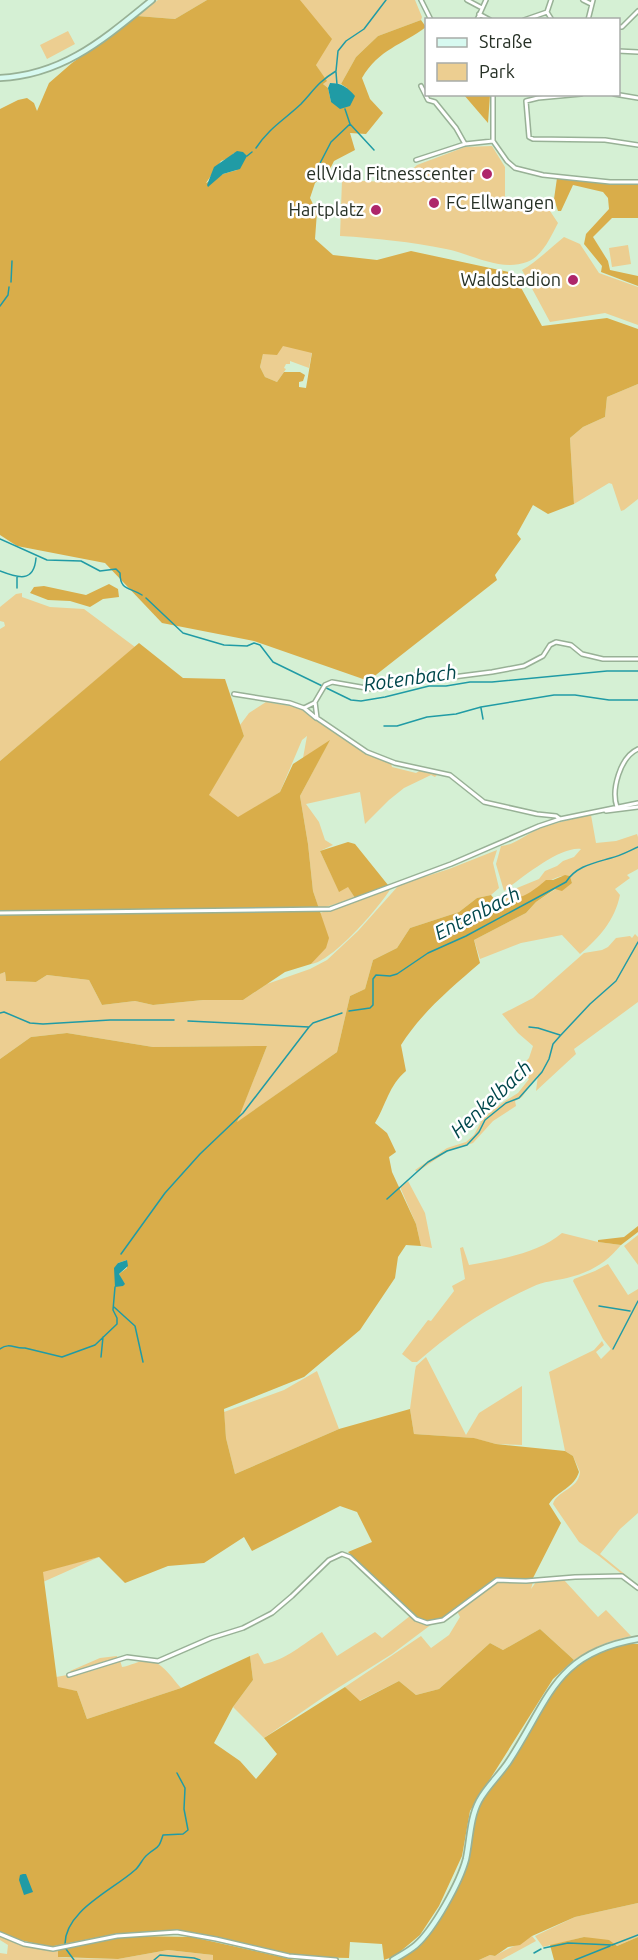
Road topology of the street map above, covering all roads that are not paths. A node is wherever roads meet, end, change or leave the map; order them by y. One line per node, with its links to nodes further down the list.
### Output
1 (152, 0): 21 (street)
2 (421, 0): 12 (street)
3 (467, 0): 8 (street)
4 (486, 0): 8 (street)
5 (551, 0): 10 (street)
6 (583, 0): 7 (street)
7 (592, 2): 17 (street)
8 (482, 8): 11 (street)
9 (638, 11): 18 (street)
10 (547, 12): 15 (street); 16 (street)
11 (479, 14): 13 (street); 14 (street)
12 (430, 18)
13 (478, 18)
14 (486, 18)
15 (530, 18)
16 (551, 18)
17 (588, 18)
18 (620, 27)
19 (620, 51): 20 (street)
20 (638, 52)
21 (0, 78)
22 (421, 86): 23 (street)
23 (425, 94)
24 (620, 95): 28 (street)
25 (426, 96): 30 (street)
26 (493, 96): 29 (street)
27 (560, 96): 31 (street)
28 (638, 98)
29 (494, 141): 30 (street); 33 (street)
30 (465, 144): 32 (street)
31 (638, 145)
32 (416, 160)
33 (638, 182)
34 (638, 659): 36 (street)
35 (234, 694): 37 (street)
36 (315, 702): 37 (street); 38 (street)
37 (304, 708): 38 (street)
38 (316, 718): 44 (street)
39 (638, 749): 41 (street)
40 (638, 802): 41 (street)
41 (617, 807): 43 (street)
42 (638, 807): 43 (street)
43 (604, 810): 44 (street)
44 (560, 819): 45 (street)
45 (0, 913)
46 (638, 1588): 48 (street)
47 (638, 1639): 51 (street)
48 (69, 1675)
49 (0, 1934): 50 (street)
50 (336, 1960)
51 (393, 1960)

